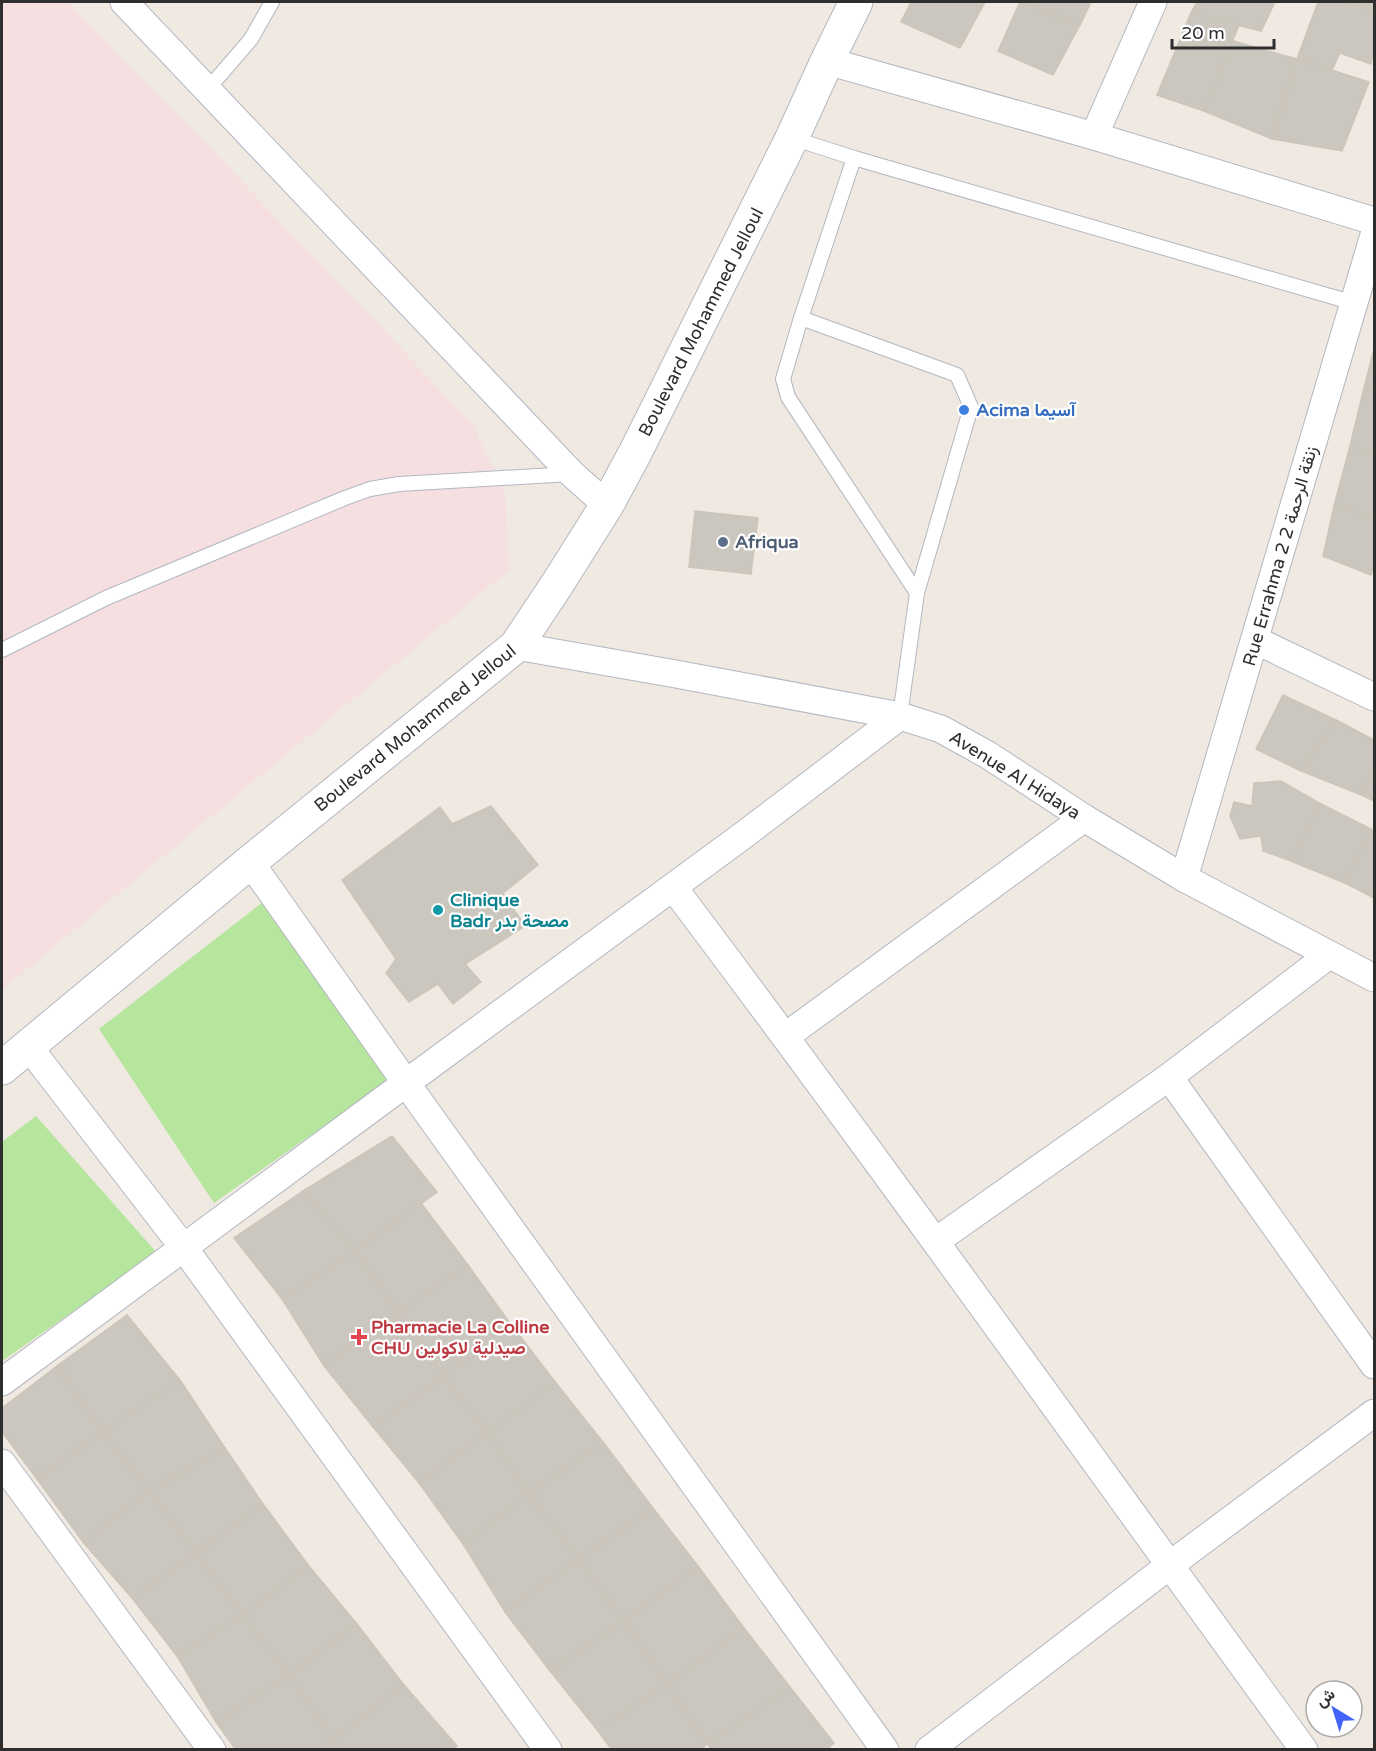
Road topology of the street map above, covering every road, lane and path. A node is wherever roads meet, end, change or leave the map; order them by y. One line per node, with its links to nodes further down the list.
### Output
1 (124, 2): 6 (street)
2 (272, 2): 6 (lane)
3 (856, 2): 5 (street, Boulevard Mohammed Jelloul)
4 (1153, 2): 7 (street)
5 (827, 61): 7 (street); 8 (street, Boulevard Mohammed Jelloul)
6 (208, 89): 14 (street)
7 (1095, 136): 10 (street)
8 (792, 138): 9 (lane); 15 (street, Boulevard Mohammed Jelloul)
9 (854, 158): 12 (lane); 13 (lane)
10 (1374, 221)
11 (1374, 235): 12 (street, Rue Errahma 2 2 زنقة الرحمة)
12 (1354, 303): 17 (street, Rue Errahma 2 2 زنقة الرحمة)
13 (801, 318): 16 (lane); 16 (lane)
14 (572, 474): 15 (street); 19 (lane)
15 (607, 505): 18 (street, Boulevard Mohammed Jelloul)
16 (917, 593): 21 (lane)
17 (1255, 640): 20 (street); 24 (street, Rue Errahma 2 2 زنقة الرحمة)
18 (516, 646): 21 (street, Avenue Al Hidaya); 23 (street, Boulevard Mohammed Jelloul)
19 (2, 650)
20 (1374, 697)
21 (900, 716): 22 (street, Avenue Al Hidaya); 25 (street)
22 (1084, 818): 24 (street, Avenue Al Hidaya); 28 (street)
23 (250, 862): 29 (street, Boulevard Mohammed Jelloul); 32 (street)
24 (1184, 878): 26 (street, Avenue Al Hidaya)
25 (673, 887): 28 (street); 32 (street)
26 (1329, 955): 27 (street, Avenue Al Hidaya); 31 (street)
27 (1374, 978)
28 (786, 1036): 33 (street)
29 (28, 1046): 30 (street, Boulevard Mohammed Jelloul); 34 (street)
30 (2, 1068)
31 (1169, 1077): 33 (street); 35 (street)
32 (406, 1083): 34 (street); 42 (street)
33 (936, 1241): 39 (street)
34 (184, 1248): 36 (street); 41 (street)
35 (1374, 1365)
36 (2, 1382)
37 (1374, 1413): 39 (street)
38 (2, 1463): 40 (street)
39 (1170, 1565): 43 (street); 44 (street)
40 (212, 1749)
41 (548, 1749)
42 (885, 1749)
43 (929, 1749)
44 (1304, 1749)

